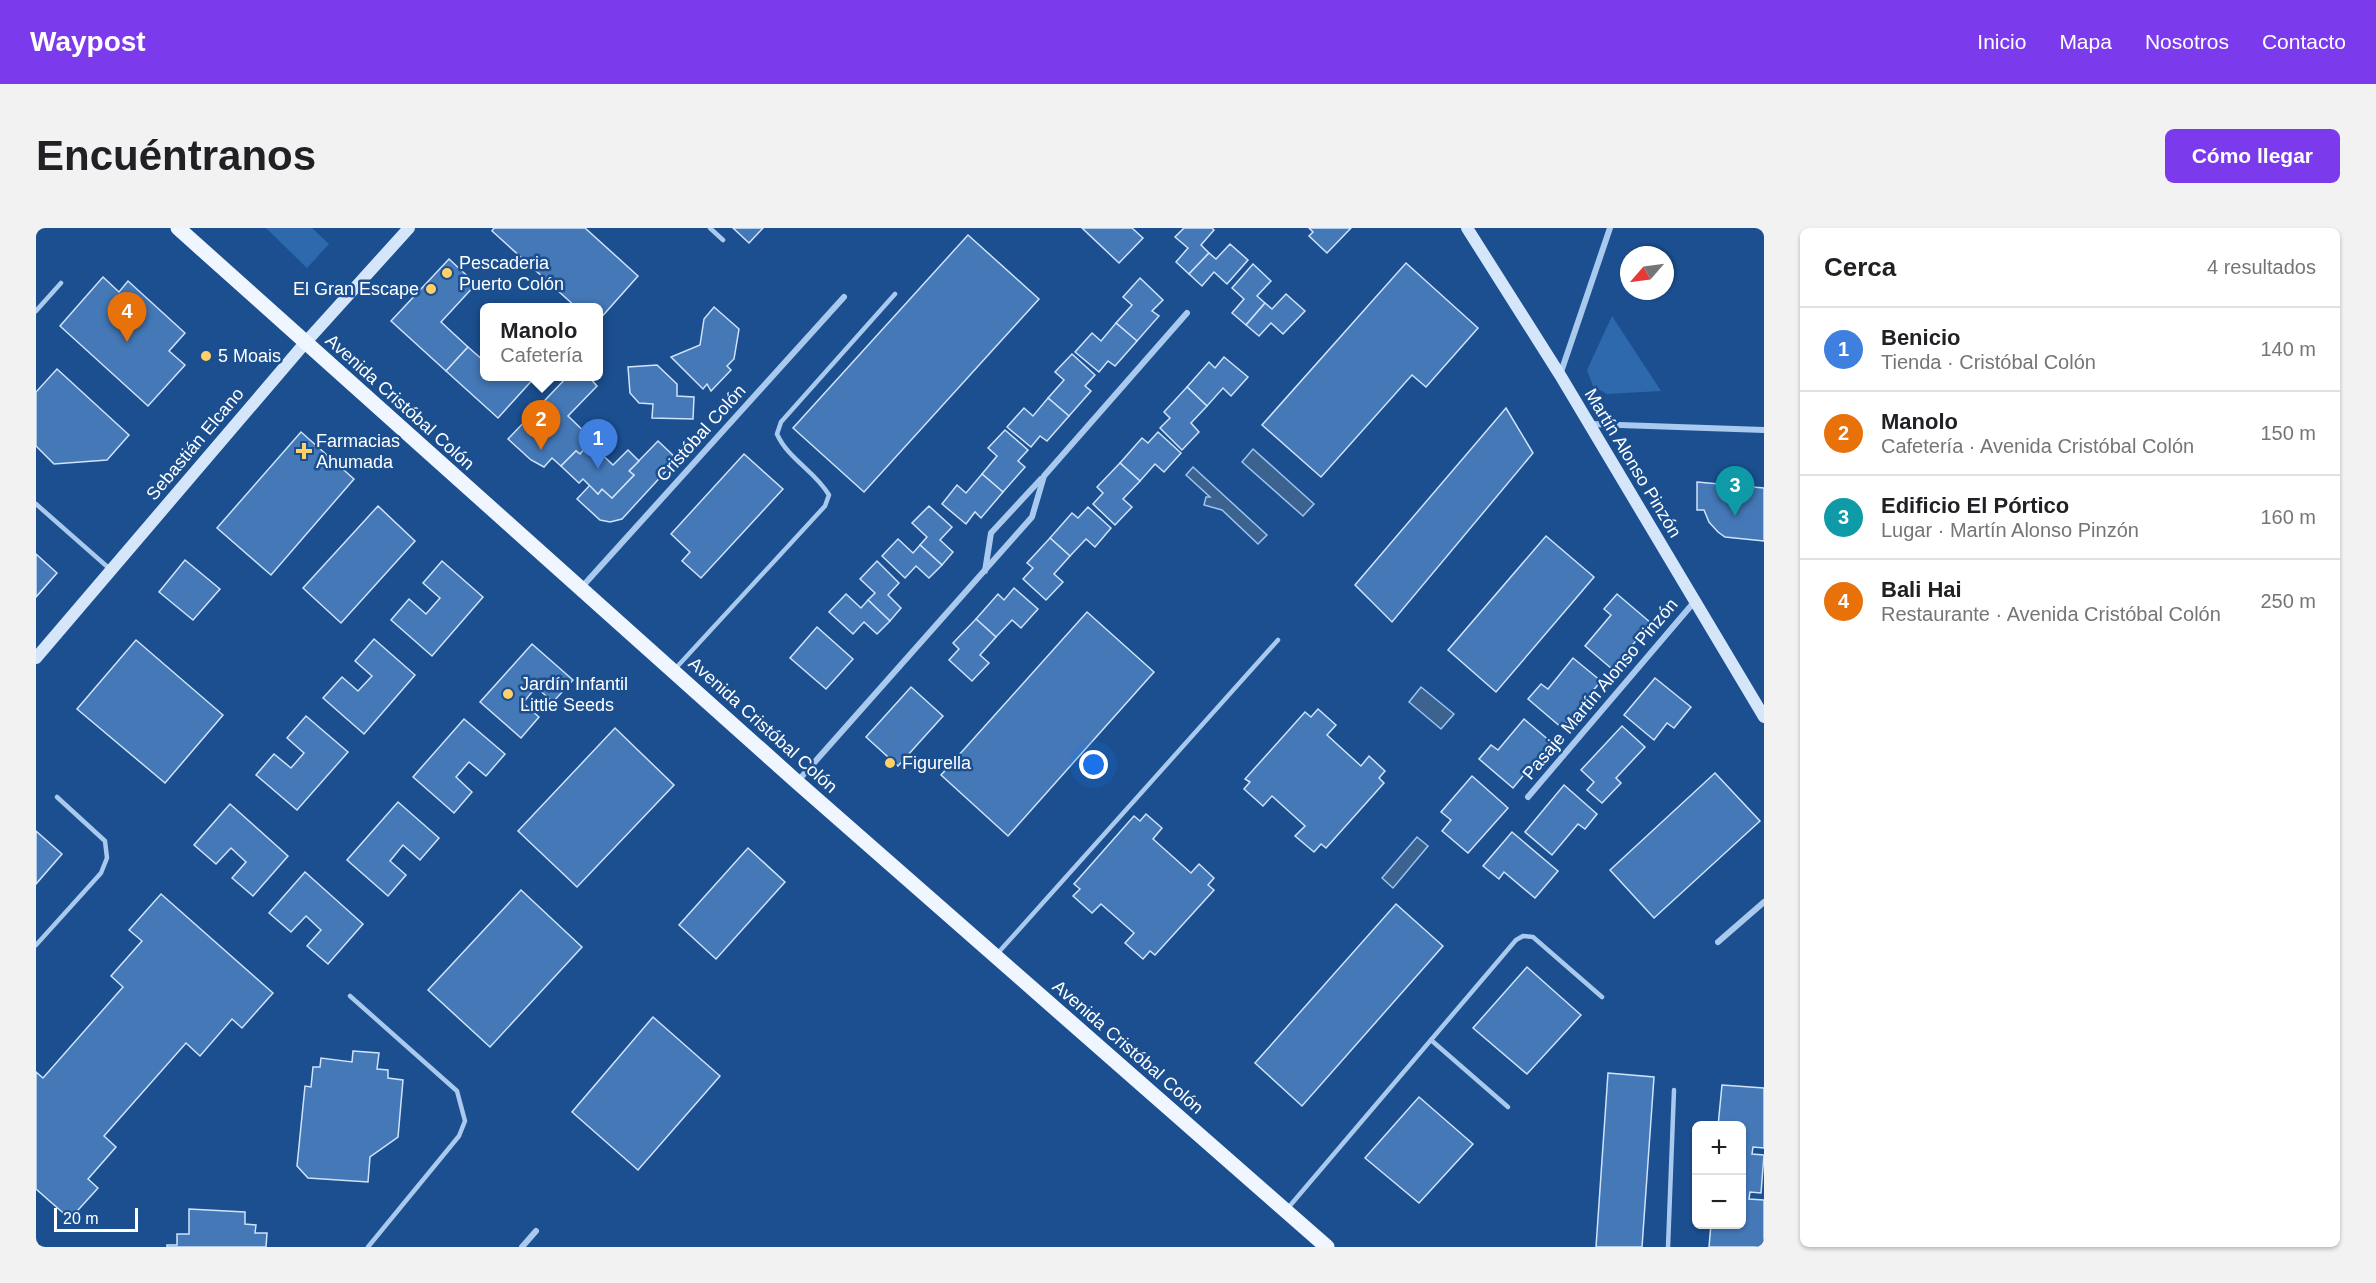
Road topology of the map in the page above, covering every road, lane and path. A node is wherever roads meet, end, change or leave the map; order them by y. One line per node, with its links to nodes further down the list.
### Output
1 (178, 228): 12 (main road, Avenida Cristóbal Colón)
2 (409, 228): 12 (street, Sebastián Elcano)
3 (710, 228): 6 (lane)
4 (1467, 228): 13 (street, Martín Alonso Pinzón)
5 (1610, 228): 13 (street)
6 (723, 240)
7 (61, 283): 10 (lane)
8 (895, 294): 24 (lane)
9 (844, 297): 20 (street, Cristóbal Colón)
10 (36, 311)
11 (1187, 313): 16 (street)
12 (305, 343): 18 (street, Sebastián Elcano); 20 (main road, Avenida Cristóbal Colón)
13 (1560, 375): 14 (street, Martín Alonso Pinzón)
14 (1588, 424): 15 (street); 21 (street, Martín Alonso Pinzón)
15 (1764, 430)
16 (1044, 476): 19 (street); 19 (street)
17 (36, 504): 18 (lane)
18 (111, 570): 23 (street, Sebastián Elcano)
19 (985, 571): 26 (street)
20 (580, 589): 24 (main road, Avenida Cristóbal Colón)
21 (1695, 601): 25 (street, Martín Alonso Pinzón); 28 (street, Pasaje Martín Alonso Pinzón)
22 (1278, 640): 32 (lane)
23 (36, 658)
24 (673, 671): 26 (main road, Avenida Cristóbal Colón)
25 (1764, 717)
26 (797, 782): 32 (main road, Avenida Cristóbal Colón)
27 (57, 797): 31 (lane)
28 (1528, 797)
29 (1764, 902): 30 (street)
30 (1718, 942)
31 (36, 945)
32 (996, 956): 38 (main road, Avenida Cristóbal Colón)
33 (350, 996): 40 (lane)
34 (1602, 997): 35 (lane)
35 (1431, 1040): 37 (lane); 38 (lane)
36 (1674, 1090): 43 (lane)
37 (1508, 1107)
38 (1285, 1211): 42 (main road, Avenida Cristóbal Colón)
39 (536, 1231): 41 (street)
40 (368, 1247)
41 (522, 1247)
42 (1327, 1247)
43 (1668, 1247)

